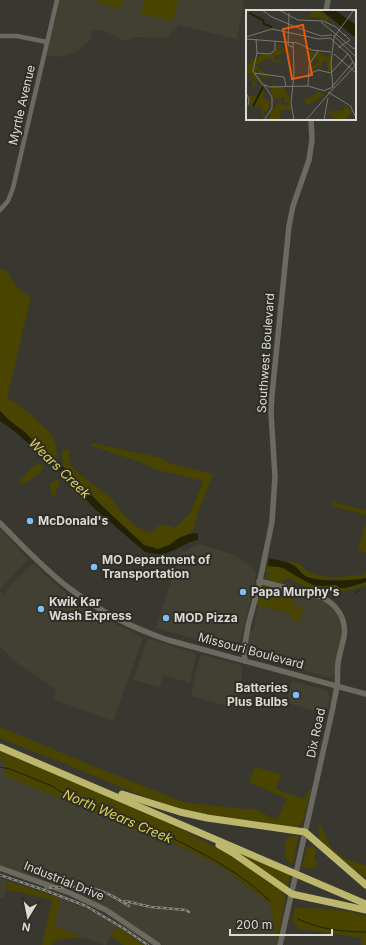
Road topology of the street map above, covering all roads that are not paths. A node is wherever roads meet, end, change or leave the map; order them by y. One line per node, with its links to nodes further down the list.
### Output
1 (57, 0): 5 (street, Myrtle Avenue)
2 (328, 0): 3 (main road)
3 (326, 10)
4 (0, 36): 5 (street)
5 (47, 42): 7 (street, Myrtle Avenue)
6 (311, 120): 9 (main road, Southwest Boulevard)
7 (0, 210)
8 (0, 522): 12 (main road, Missouri Boulevard)
9 (261, 572): 10 (main road, Southwest Boulevard); 11 (main road)
10 (259, 581): 11 (main road, Dix Road); 12 (main road, Southwest Boulevard)
11 (273, 585): 13 (main road, Dix Road)
12 (246, 662): 13 (main road, Missouri Boulevard)
13 (337, 686): 14 (main road, Missouri Boulevard); 19 (main road, Dix Road)
14 (366, 694)
15 (0, 742): 17 (highway)
16 (0, 747): 18 (highway)
17 (122, 794): 19 (highway); 23 (highway)
18 (178, 823): 22 (highway); 24 (highway)
19 (305, 832): 21 (highway); 22 (main road, Dix Road)
20 (0, 868): 26 (main road, Industrial Drive)
21 (366, 885)
22 (292, 894): 25 (highway); 27 (main road, Dix Road)
23 (366, 898)
24 (366, 904)
25 (366, 910)
26 (158, 945)
27 (280, 945)

